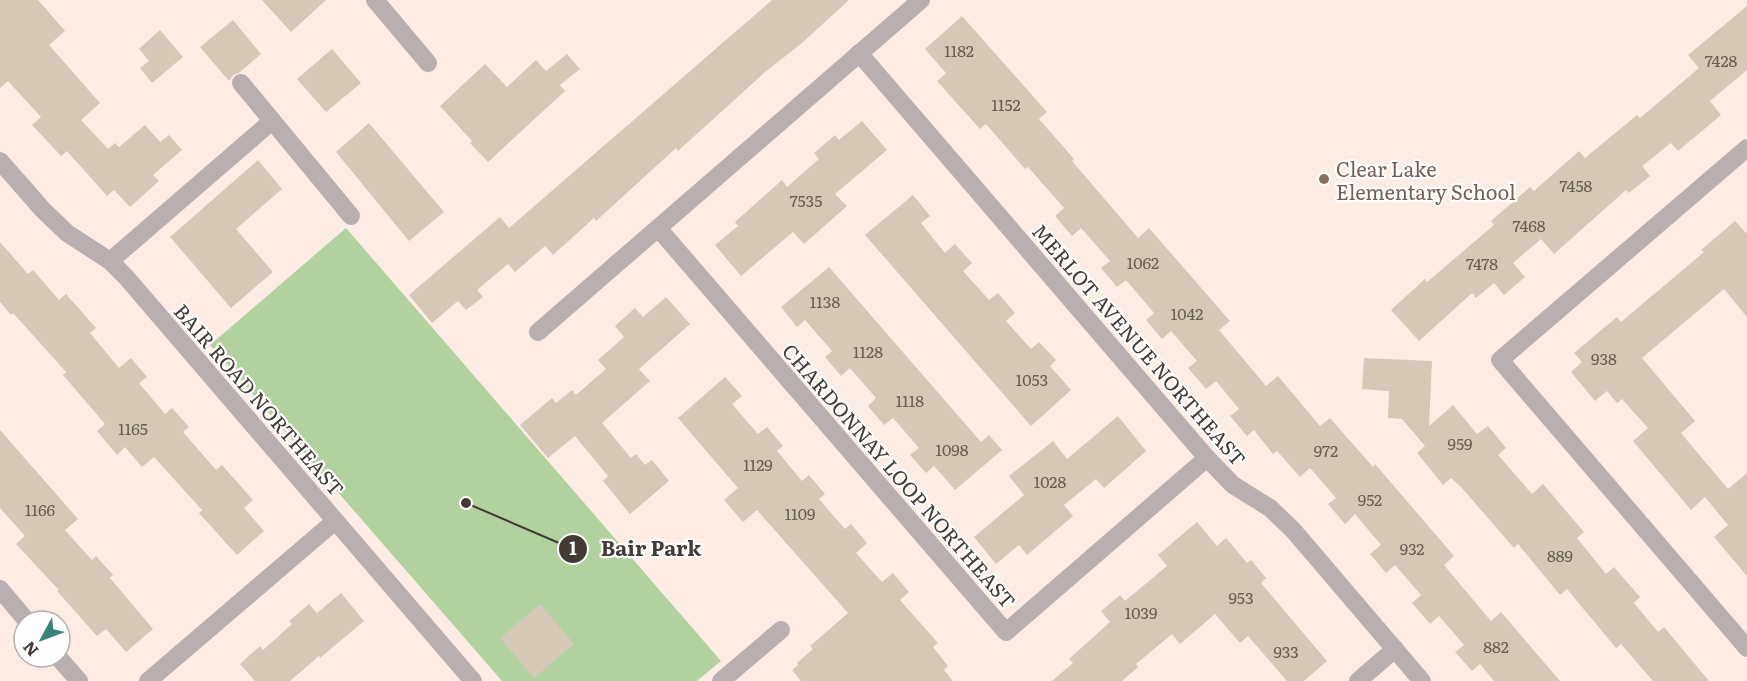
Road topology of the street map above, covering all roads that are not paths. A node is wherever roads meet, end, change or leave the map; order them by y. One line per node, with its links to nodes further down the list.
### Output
1 (375, 0): 4 (street)
2 (921, 0): 3 (street)
3 (859, 53): 10 (street); 13 (street, MERLOT AVENUE NORTHEAST)
4 (428, 63)
5 (241, 83): 6 (street)
6 (272, 121): 9 (street); 11 (street)
7 (1744, 157): 18 (street)
8 (0, 161): 11 (street, BAIR ROAD NORTHEAST)
9 (351, 216)
10 (658, 228): 12 (street); 13 (street, CHARDONNAY LOOP NORTHEAST)
11 (110, 261): 14 (street, BAIR ROAD NORTHEAST)
12 (538, 332)
13 (1207, 458): 19 (street, MERLOT AVENUE NORTHEAST)
14 (335, 521): 22 (street); 23 (street, BAIR ROAD NORTHEAST)
15 (0, 589): 16 (street)
16 (17, 609)
17 (781, 630): 24 (street)
18 (1747, 648)
19 (1395, 650): 25 (street); 26 (street, MERLOT AVENUE NORTHEAST)
20 (68, 669): 21 (street)
21 (79, 681)
22 (148, 681)
23 (473, 681)
24 (721, 681)
25 (1358, 681)
26 (1422, 681)

